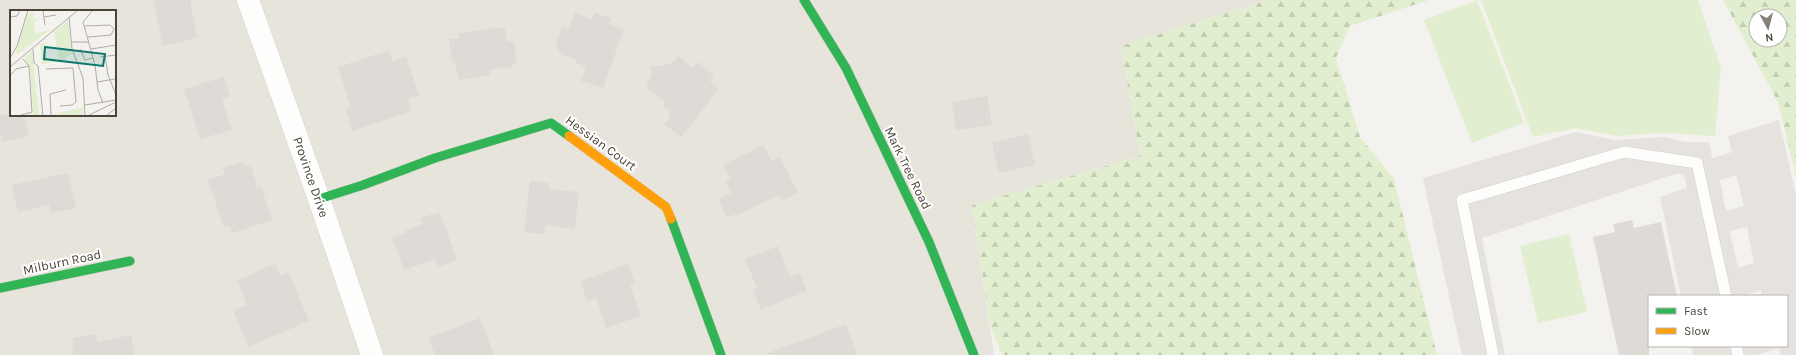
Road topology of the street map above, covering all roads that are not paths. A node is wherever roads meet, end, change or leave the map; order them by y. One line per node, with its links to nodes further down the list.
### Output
1 (248, 0): 3 (street, Province Drive)
2 (804, 0): 9 (street, Mark Tree Road)
3 (319, 199): 7 (street, Province Drive); 8 (street, Hessian Court)
4 (130, 261): 5 (street, Milburn Road)
5 (0, 288)
6 (1726, 295): 10 (lane)
7 (372, 355)
8 (721, 355)
9 (974, 355)
10 (1493, 355)

